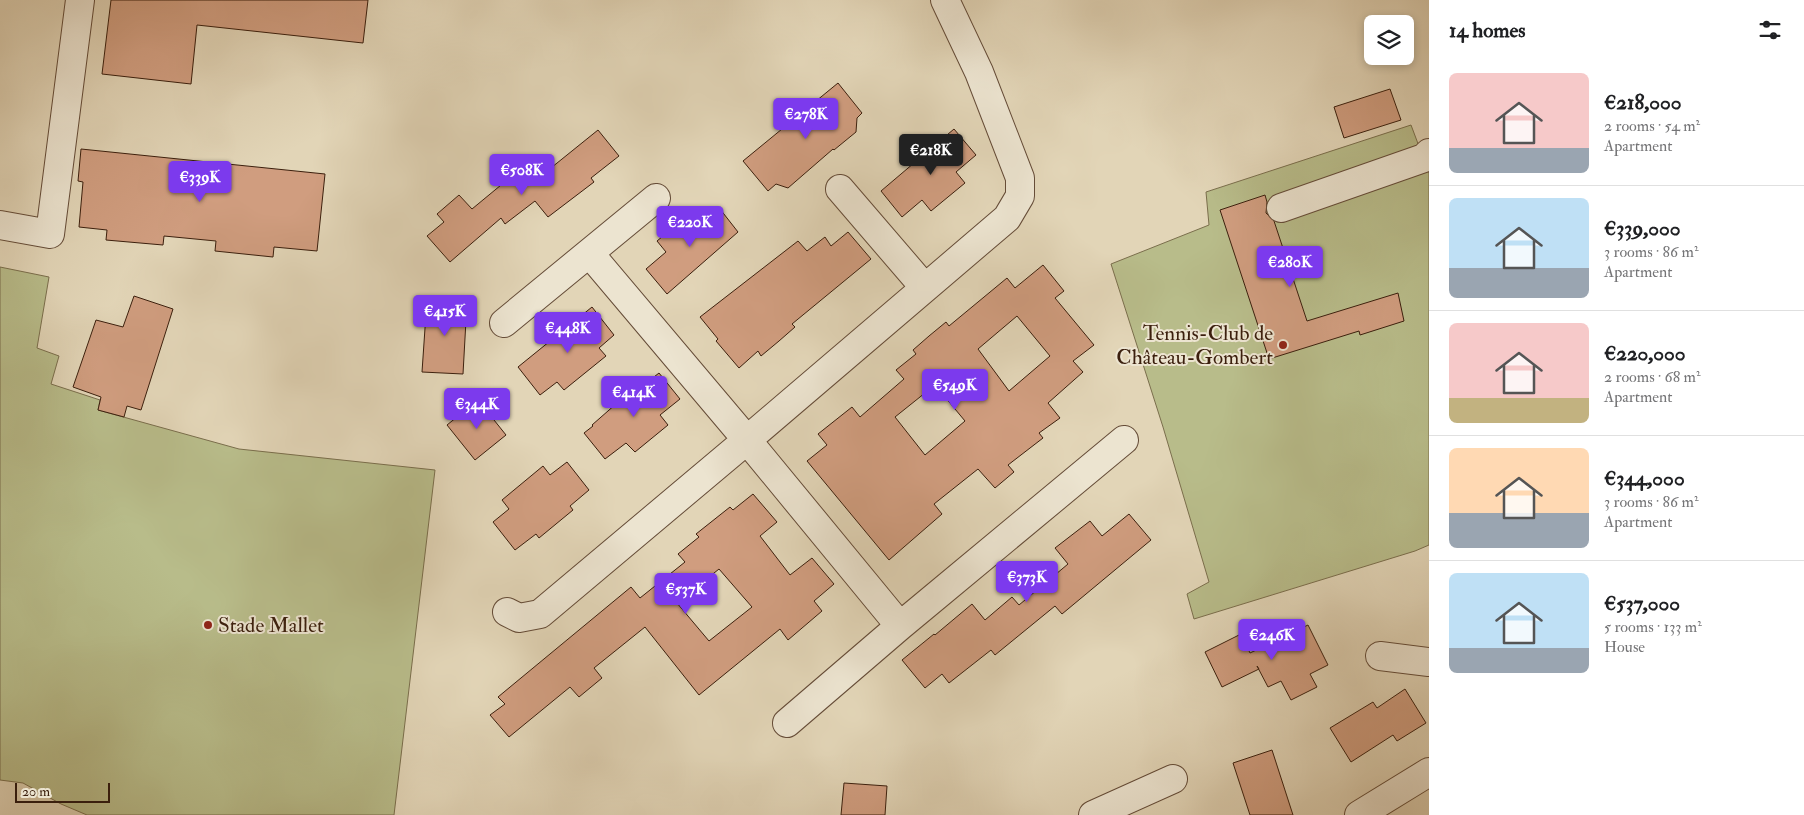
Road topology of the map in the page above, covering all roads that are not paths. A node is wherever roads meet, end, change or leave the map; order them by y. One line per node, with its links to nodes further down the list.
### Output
1 (80, 0): 7 (lane)
2 (945, 0): 9 (lane)
3 (1429, 153): 6 (lane)
4 (840, 189): 9 (lane)
5 (656, 198): 8 (lane)
6 (1281, 208)
7 (0, 225)
8 (590, 254): 10 (lane); 11 (lane)
9 (925, 288): 11 (lane)
10 (504, 323)
11 (747, 440): 13 (lane); 14 (lane)
12 (1124, 440): 14 (lane)
13 (507, 612)
14 (900, 626): 17 (lane)
15 (1380, 656): 16 (lane)
16 (1429, 662)
17 (787, 723)
18 (1429, 772): 21 (lane)
19 (1173, 779): 20 (lane)
20 (1093, 815)
21 (1359, 815)

